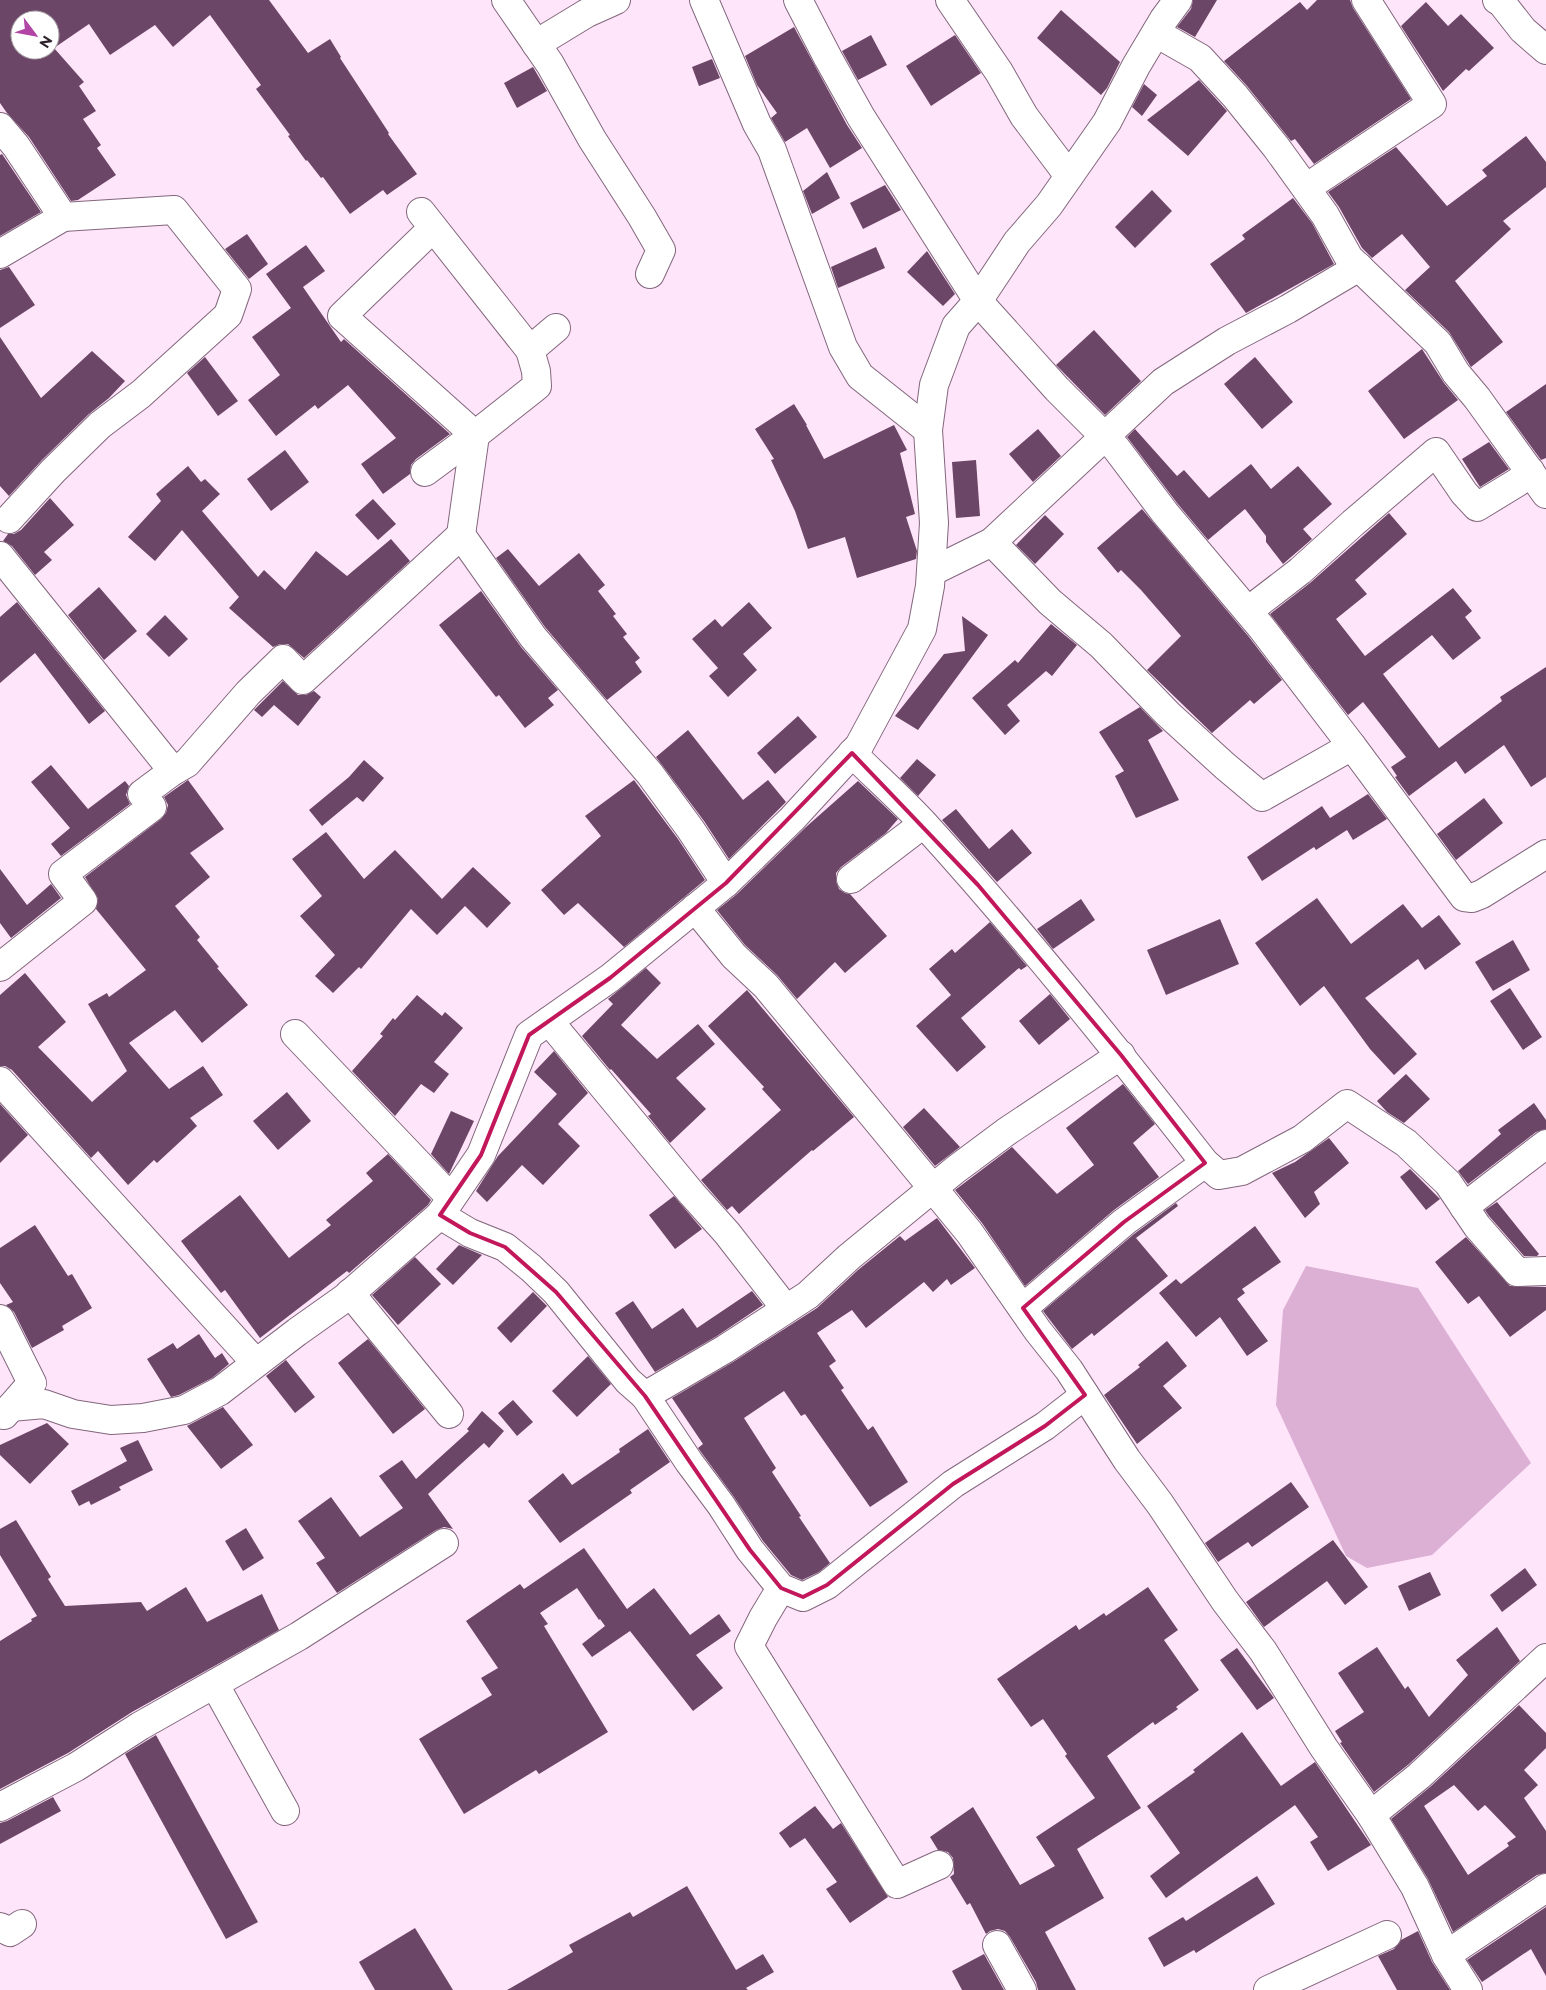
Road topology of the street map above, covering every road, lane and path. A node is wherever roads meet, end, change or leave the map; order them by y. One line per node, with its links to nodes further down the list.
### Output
1 (506, 0): 10 (street)
2 (616, 0): 10 (street)
3 (704, 0): 22 (street)
4 (798, 0): 19 (street)
5 (950, 0): 13 (street)
6 (1178, 0): 9 (street)
7 (1366, 0): 14 (street)
8 (1497, 0): 11 (street)
9 (1156, 33): 13 (street); 14 (street)
10 (536, 44): 18 (street)
11 (1546, 50)
12 (0, 126): 15 (street)
13 (1069, 176): 19 (street)
14 (1306, 188): 17 (street)
15 (63, 217): 16 (street); 28 (street)
16 (0, 254)
17 (1358, 267): 24 (street); 25 (street)
18 (650, 274)
19 (978, 301): 22 (street); 24 (street)
20 (556, 328): 21 (street)
21 (530, 350): 23 (street); 23 (street)
22 (928, 430): 32 (street)
23 (475, 435): 26 (street); 29 (street)
24 (1105, 438): 30 (street); 33 (street)
25 (1530, 471): 27 (street); 33 (street)
26 (425, 472)
27 (1546, 494)
28 (3, 519)
29 (461, 535): 36 (street); 40 (street)
30 (992, 542): 32 (street); 34 (street)
31 (0, 556): 36 (street)
32 (931, 572): 35 (street)
33 (1248, 611): 34 (street)
34 (1352, 746): 38 (street)
35 (852, 753): 37 (street); 40 (street)
36 (174, 771): 42 (street)
37 (923, 824): 39 (street); 45 (street)
38 (1546, 854)
39 (851, 880)
40 (726, 882): 41 (street)
41 (695, 908): 43 (street); 49 (street)
42 (0, 967)
43 (549, 1021): 50 (street); 55 (street)
44 (295, 1034): 50 (street)
45 (1121, 1055): 48 (street); 49 (street)
46 (0, 1081): 57 (street)
47 (1546, 1144): 51 (street)
48 (1204, 1163): 51 (street); 54 (street)
49 (933, 1188): 54 (street); 55 (street)
50 (446, 1206): 53 (street); 59 (street)
51 (1464, 1207): 52 (street)
52 (1546, 1271)
53 (350, 1293): 57 (street); 61 (street)
54 (1023, 1308): 58 (street)
55 (786, 1310): 59 (street)
56 (0, 1319): 60 (street)
57 (256, 1363): 60 (street)
58 (1085, 1395): 63 (street); 68 (street)
59 (645, 1396): 63 (street)
60 (5, 1413)
61 (449, 1414)
62 (444, 1543): 65 (street)
63 (782, 1588): 69 (street)
64 (1546, 1658): 68 (street)
65 (215, 1685): 66 (street); 67 (street)
66 (0, 1807)
67 (285, 1810)
68 (1371, 1815): 73 (street)
69 (939, 1865)
70 (1546, 1888): 73 (street)
71 (1387, 1935): 75 (street)
72 (997, 1945): 74 (street)
73 (1446, 1954): 76 (street)
74 (1022, 1990)
75 (1268, 1990)
76 (1468, 1990)

